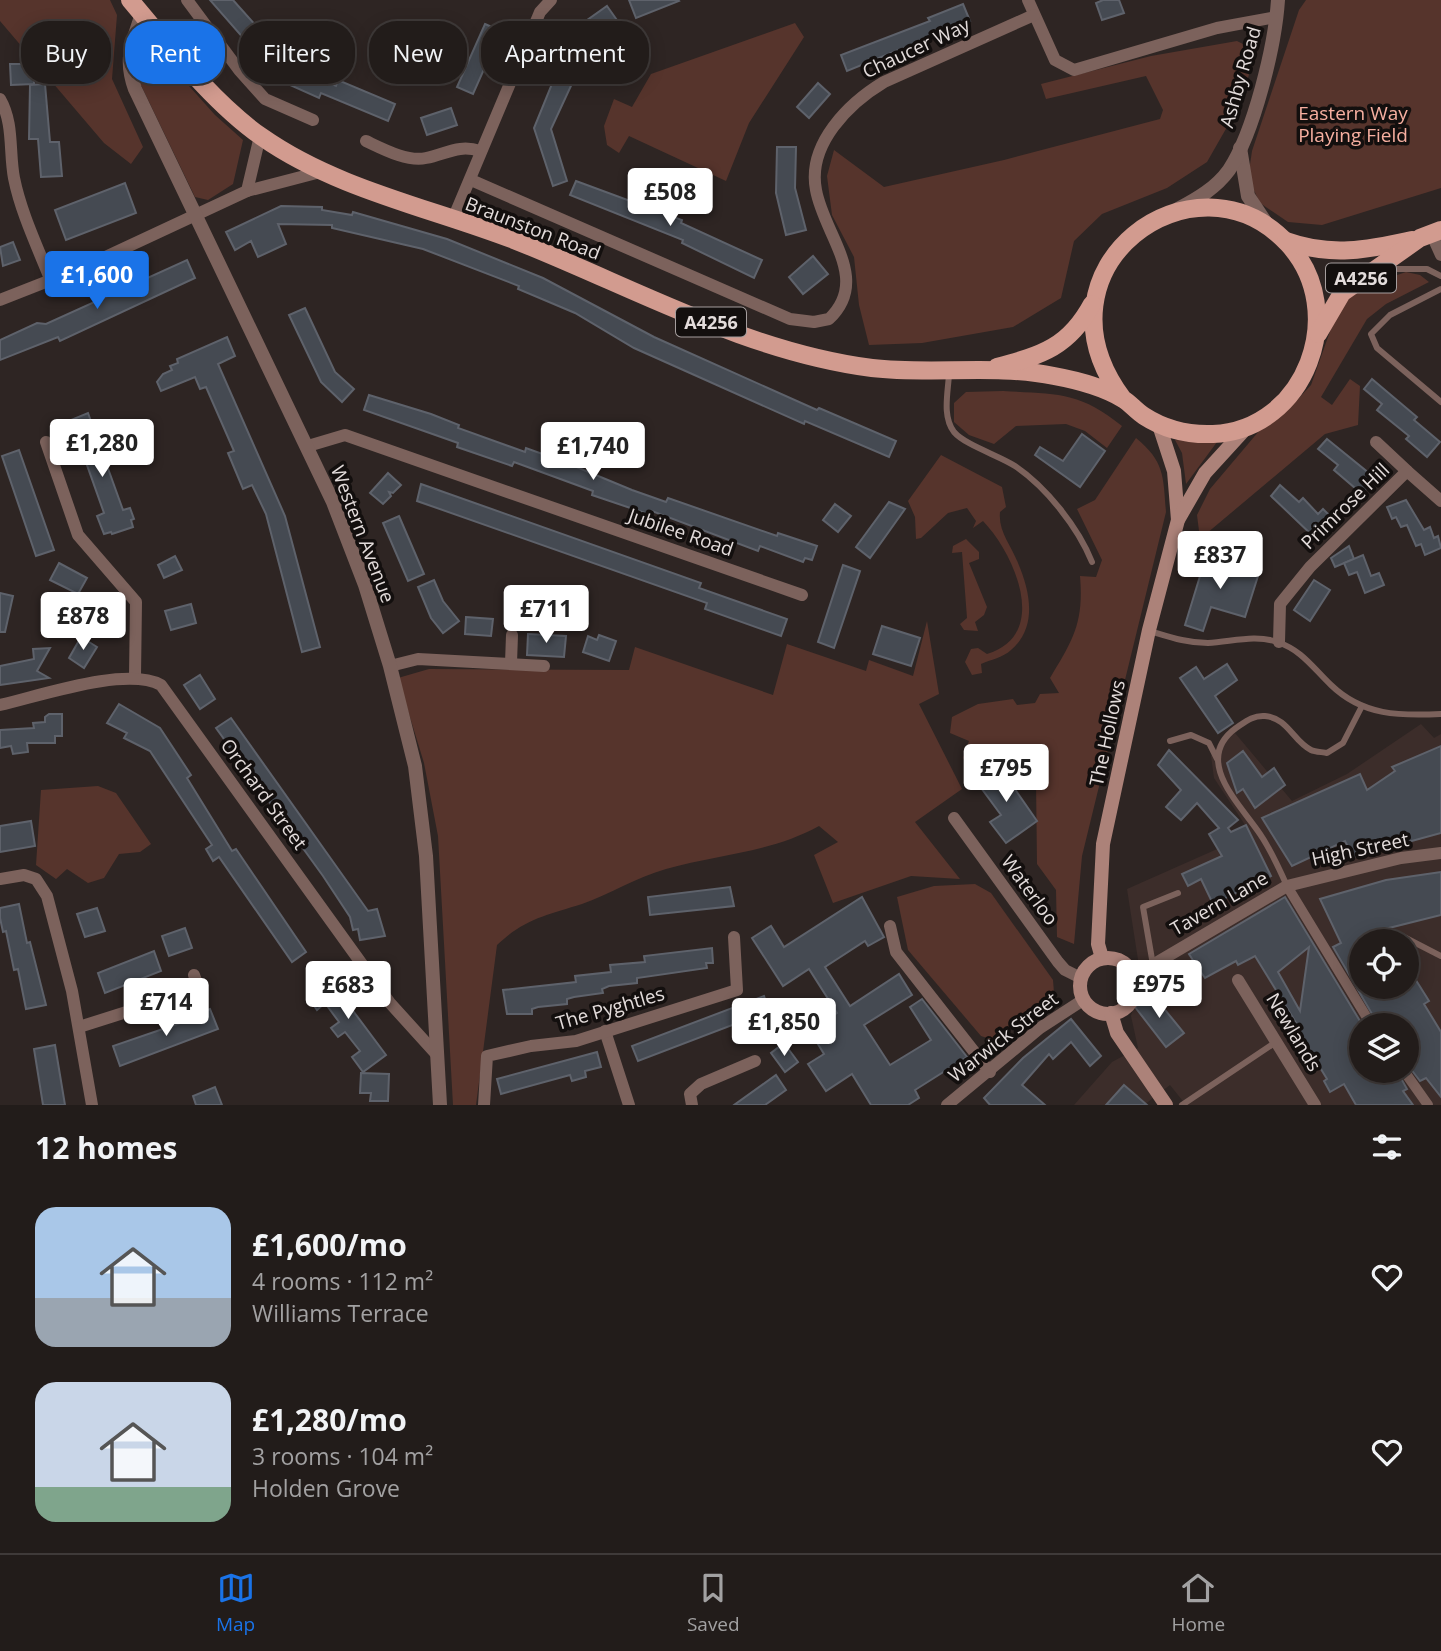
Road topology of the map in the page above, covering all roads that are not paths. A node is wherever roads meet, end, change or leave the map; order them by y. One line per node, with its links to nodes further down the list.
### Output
1 (130, 0): 6 (main road, Braunston Road)
2 (187, 0): 10 (street)
3 (550, 0): 18 (street)
4 (1028, 0): 7 (street, Ashby Road)
5 (1278, 0): 8 (street, Ashby Road)
6 (142, 14): 9 (main road, Braunston Road); 22 (street, Western Avenue)
7 (1034, 15): 8 (street, Ashby Road); 20 (street, Chaucer Way)
8 (1276, 17): 17 (street, Ashby Road)
9 (148, 21)
10 (203, 21)
11 (225, 49): 14 (street)
12 (205, 84): 15 (main road, Braunston Road)
13 (0, 99): 30 (street)
14 (313, 120)
15 (260, 136): 19 (main road, Braunston Road); 21 (street)
16 (366, 141): 18 (street)
17 (1240, 147): 23 (street, Ashby Road); 26 (street, Ashby Road)
18 (480, 151): 20 (street)
19 (324, 171): 21 (street); 24 (main road, Braunston Road)
20 (471, 180): 24 (street)
21 (247, 191): 22 (street)
22 (197, 214): 30 (street); 43 (street, Western Avenue)
23 (1164, 216): 26 (main road); 32 (main road)
24 (453, 219): 36 (main road, Braunston Road / A4256)
25 (1431, 234): 26 (main road, A4256); 27 (street); 28 (main road, A4256)
26 (1279, 236): 34 (main road)
27 (1441, 255)
28 (1373, 271): 29 (lane); 34 (main road, A4256)
29 (1441, 276)
30 (51, 281): 33 (street)
31 (1441, 289): 38 (lane)
32 (1094, 299): 35 (main road, Braunston Road / A4256); 37 (main road)
33 (0, 300)
34 (1318, 334): 40 (main road)
35 (981, 371): 36 (main road, Braunston Road / A4256); 37 (main road, Braunston Road / A4256)
36 (949, 372): 47 (lane)
37 (1123, 399): 39 (main road)
38 (1441, 402)
39 (1160, 425): 40 (main road); 46 (main road)
40 (1247, 427): 46 (main road)
41 (46, 442): 55 (street)
42 (1376, 442): 44 (street, Primrose Hill)
43 (308, 446): 48 (street, Jubilee Road); 53 (street, Western Avenue)
44 (1407, 471): 45 (street, Primrose Hill); 51 (street, Primrose Hill)
45 (1441, 501)
46 (1178, 520): 49 (main road, The Hollows)
47 (1091, 562)
48 (802, 595)
49 (1149, 630): 51 (lane); 70 (main road, The Hollows)
50 (512, 635): 52 (street)
51 (1279, 642): 57 (lane)
52 (511, 663): 53 (street); 54 (street)
53 (390, 666): 82 (street, Western Avenue)
54 (544, 666)
55 (135, 676): 56 (street); 82 (street, Orchard Street)
56 (0, 705)
57 (1362, 706): 58 (lane); 60 (lane)
58 (1441, 713)
59 (1170, 741): 60 (lane)
60 (1217, 759): 64 (lane)
61 (954, 818): 74 (street, Waterloo)
62 (1441, 853): 64 (street, High Street)
63 (0, 879): 79 (street)
64 (1287, 886): 71 (street, Tavern Lane); 78 (street)
65 (1178, 893): 71 (lane)
66 (890, 926): 84 (street)
67 (734, 937): 80 (street, The Pyghtles)
68 (1419, 945): 69 (lane)
69 (1441, 956)
70 (1102, 958): 73 (main road); 74 (main road)
71 (1153, 965): 73 (street, Tavern Lane)
72 (194, 975): 79 (street)
73 (1134, 976): 77 (main road)
74 (1081, 978): 76 (main road)
75 (1238, 980): 81 (street, Newlands)
76 (1083, 1000): 77 (main road); 84 (street, Warwick Street)
77 (1111, 1013): 92 (main road)
78 (1364, 1013)
79 (79, 1027): 86 (street)
80 (605, 1031): 88 (street, The Pyghtles); 89 (street)
81 (1277, 1041): 93 (lane); 94 (street, Newlands)
82 (438, 1056): 87 (street, Western Avenue)
83 (755, 1061): 90 (street)
84 (990, 1072): 91 (street, Warwick Street)
85 (1412, 1083): 95 (street)
86 (92, 1105)
87 (440, 1105)
88 (484, 1105)
89 (629, 1105)
90 (692, 1105)
91 (947, 1105)
92 (1166, 1105)
93 (1182, 1105)
94 (1315, 1105)
95 (1428, 1105)

